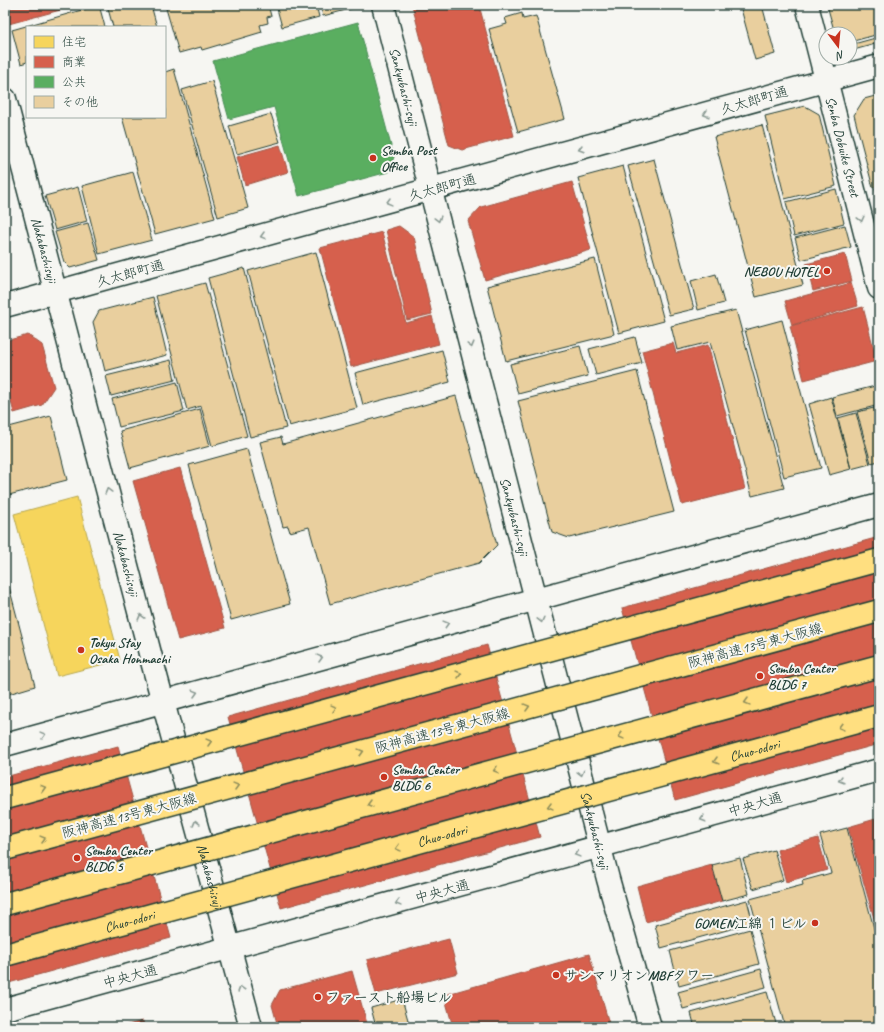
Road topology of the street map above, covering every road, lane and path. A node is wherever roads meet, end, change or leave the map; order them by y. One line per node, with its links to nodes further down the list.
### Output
1 (383, 5): 6 (street, Sankyubashi-suji)
2 (807, 5): 4 (street, Senba Dobuike Street)
3 (879, 66): 4 (street, 久太郎町通)
4 (826, 80): 6 (street, 久太郎町通, one-way to 6); 7 (street, Senba Dobuike Street, one-way to 7)
5 (5, 99): 8 (street, Nakabashisuji)
6 (431, 191): 8 (street, 久太郎町通, one-way to 8); 12 (street, Sankyubashi-suji, one-way to 12)
7 (879, 288)
8 (57, 292): 9 (street, 久太郎町通); 15 (street, Nakabashisuji, one-way to 8)
9 (5, 306)
10 (879, 505): 12 (street)
11 (879, 560): 19 (main road, one-way to 11, bridge)
12 (536, 599): 15 (street, one-way to 12); 20 (street, Sankyubashi-suji, one-way to 20)
13 (879, 611): 21 (main road, 阪神高速13号東大阪線, one-way to 13, bridge)
14 (879, 666): 22 (main road, one-way to 22, bridge)
15 (163, 702): 17 (street, one-way to 15); 23 (street, Nakabashisuji, one-way to 15)
16 (879, 716): 24 (main road, Chuo-odori, one-way to 24, bridge)
17 (5, 745)
18 (879, 770): 20 (street, 中央大通, one-way to 20)
19 (5, 798)
20 (600, 847): 23 (street, 中央大通, one-way to 23); 27 (street, Sankyubashi-suji)
21 (5, 849)
22 (5, 904)
23 (230, 949): 25 (street, 中央大通); 26 (street, Nakabashisuji, one-way to 23)
24 (5, 955)
25 (5, 1009)
26 (251, 1027)
27 (650, 1027)

